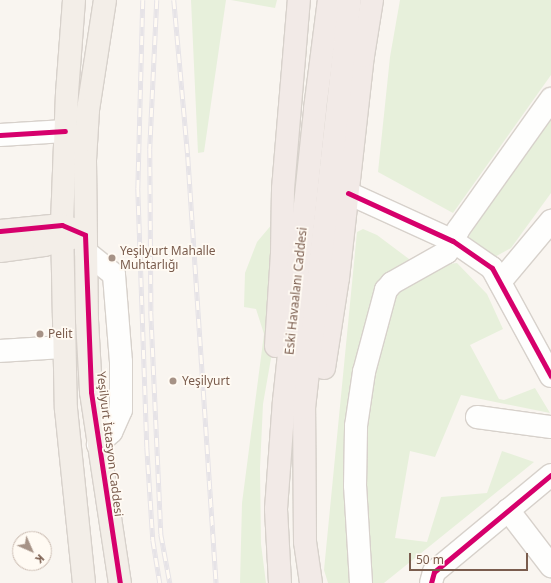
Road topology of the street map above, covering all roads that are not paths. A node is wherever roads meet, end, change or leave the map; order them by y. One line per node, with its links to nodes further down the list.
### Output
1 (74, 0): 8 (main road)
2 (105, 0): 15 (main road, Yeşilyurt İstasyon Caddesi)
3 (299, 0): 26 (highway)
4 (329, 0): 26 (highway, Eski Havaalanı Caddesi)
5 (350, 0): 25 (highway, Eski Havaalanı Caddesi)
6 (372, 0): 10 (highway)
7 (551, 99): 14 (street)
8 (65, 131): 9 (street); 13 (main road)
9 (0, 135)
10 (348, 193): 14 (street); 25 (highway)
11 (551, 221): 17 (street)
12 (0, 231): 13 (main road)
13 (63, 233): 15 (main road); 16 (main road); 18 (main road)
14 (453, 241): 17 (street); 35 (street)
15 (86, 244): 23 (main road, Yeşilyurt İstasyon Caddesi); 23 (street)
16 (0, 251)
17 (500, 282): 20 (street)
18 (64, 347): 19 (street); 29 (main road)
19 (0, 351)
20 (551, 376)
21 (477, 417): 22 (street)
22 (551, 427)
23 (98, 444): 28 (main road, Yeşilyurt İstasyon Caddesi)
24 (551, 475): 27 (street)
25 (303, 494): 34 (highway, Eski Havaalanı Caddesi)
26 (276, 509): 33 (highway, Eski Havaalanı Caddesi)
27 (508, 510): 30 (street); 36 (street)
28 (114, 550): 29 (main road); 32 (main road, Yeşilyurt İstasyon Caddesi)
29 (80, 556): 31 (main road)
30 (551, 566)
31 (84, 583)
32 (120, 583)
33 (280, 583)
34 (311, 583)
35 (361, 583)
36 (431, 583)

